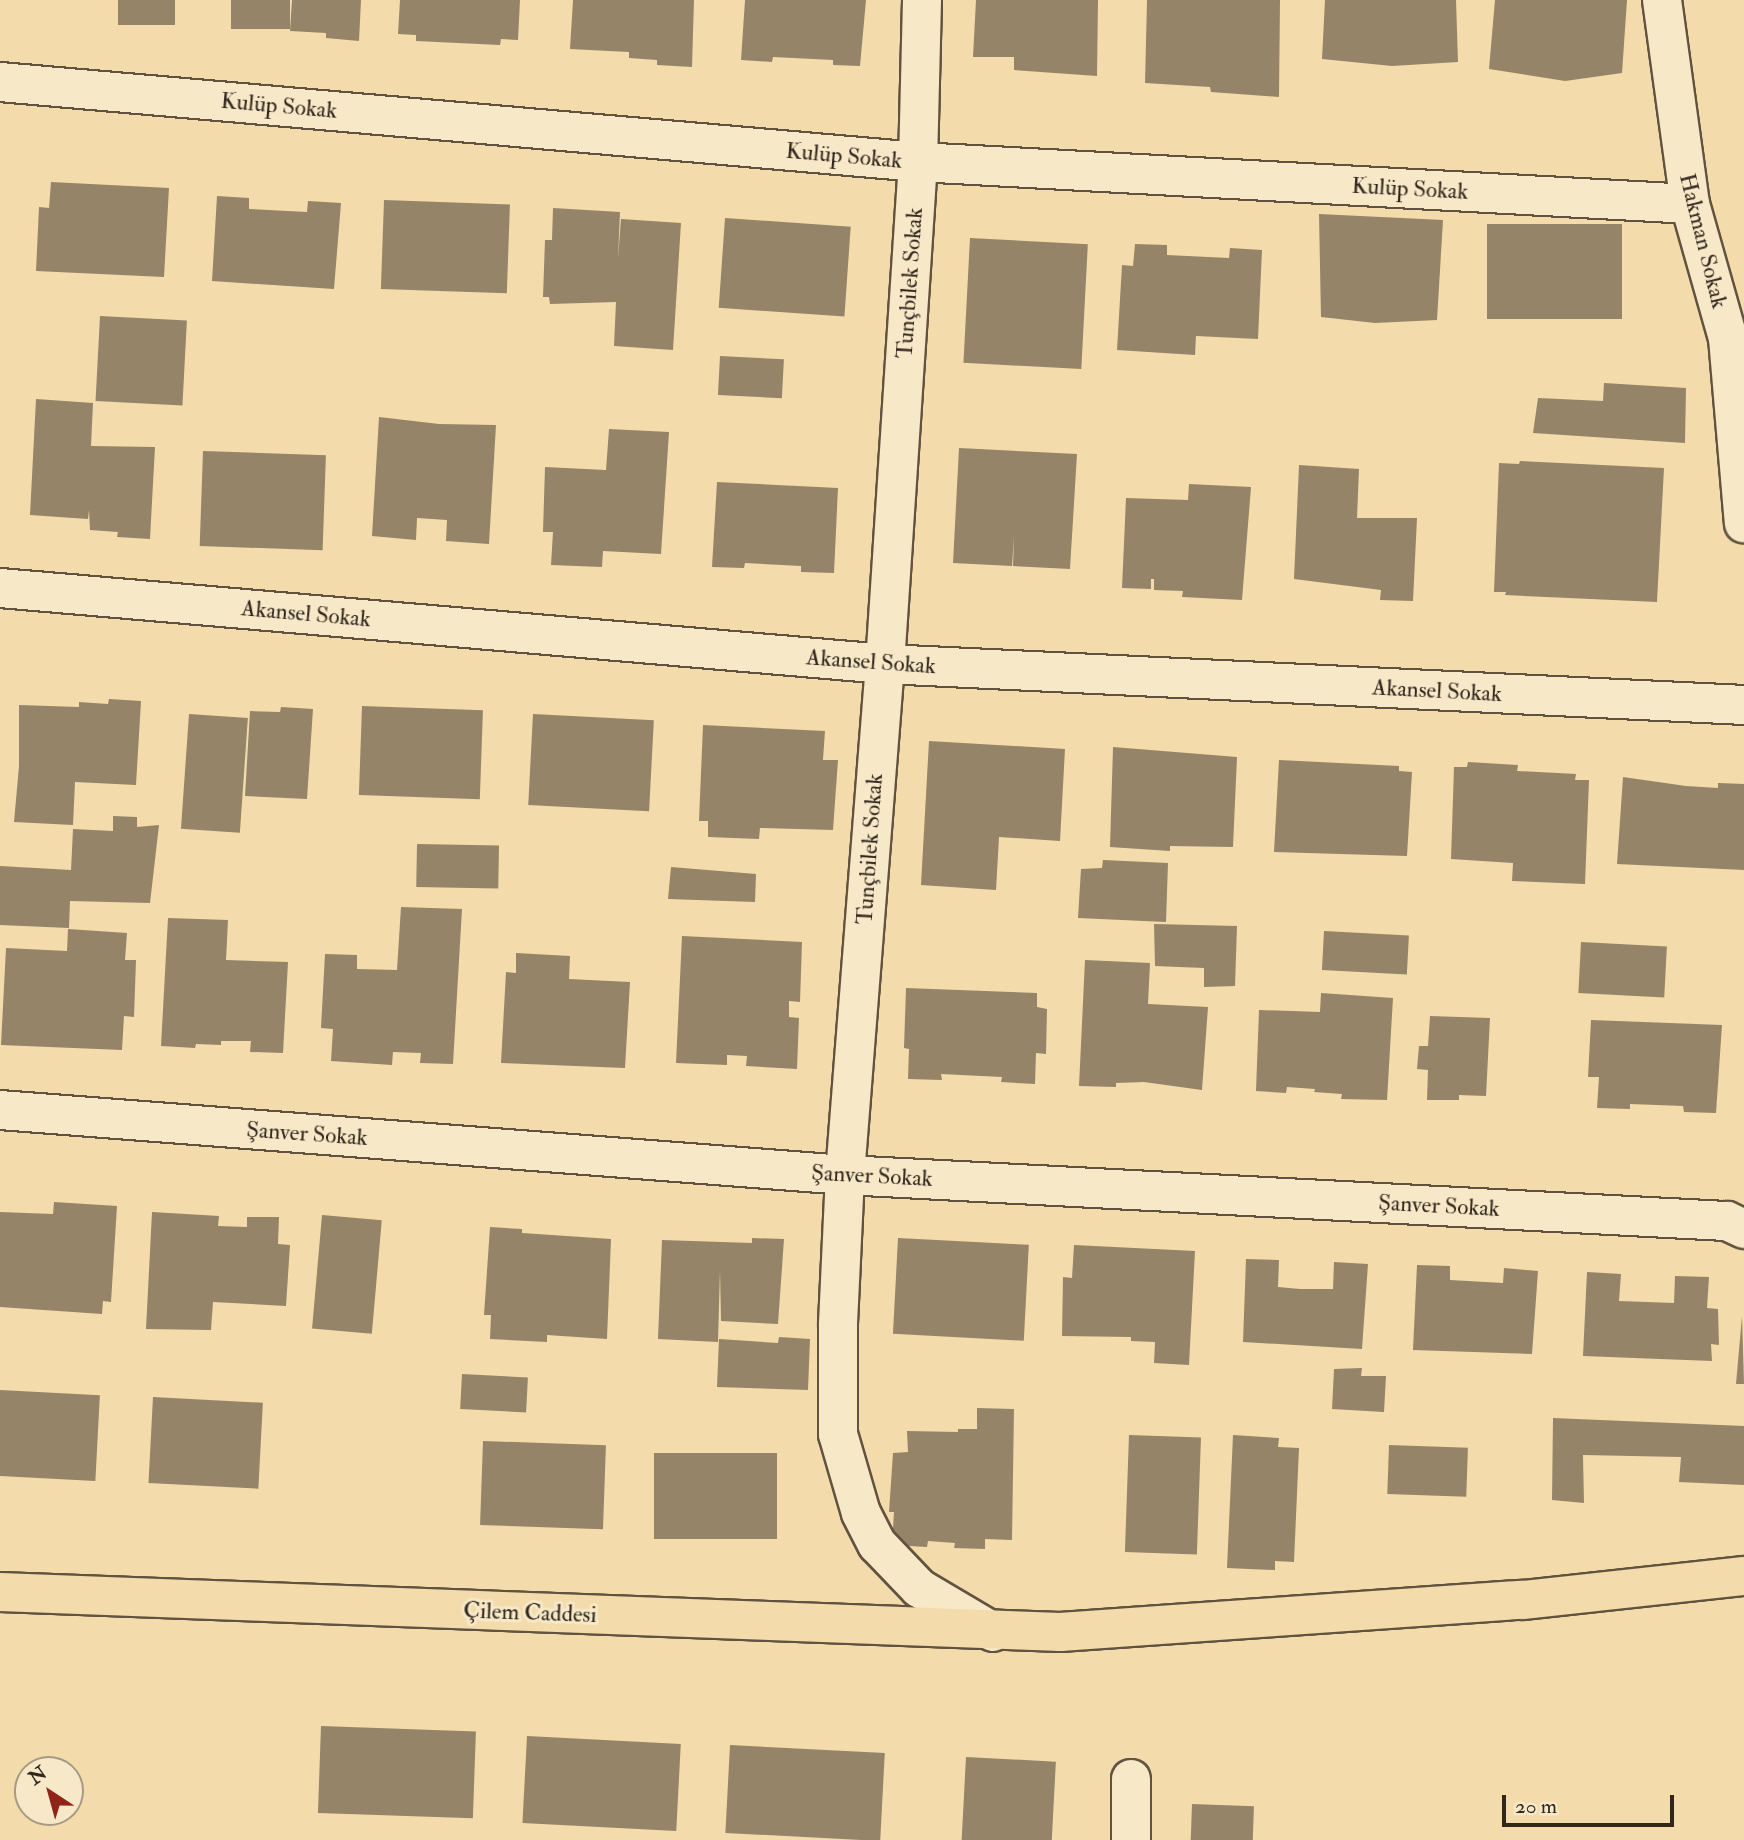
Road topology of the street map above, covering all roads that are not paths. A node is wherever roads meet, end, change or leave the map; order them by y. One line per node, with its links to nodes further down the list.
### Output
1 (922, 0): 4 (street, Tunçbilek Sokak)
2 (1662, 0): 5 (street, Hakman Sokak)
3 (0, 82): 4 (street, Kulüp Sokak)
4 (918, 162): 5 (street, Kulüp Sokak); 8 (street, Tunçbilek Sokak)
5 (1690, 204): 6 (street, Hakman Sokak)
6 (1744, 523)
7 (0, 588): 8 (street, Akansel Sokak)
8 (885, 664): 9 (street, Akansel Sokak); 11 (street, Tunçbilek Sokak)
9 (1744, 705)
10 (0, 1110): 11 (street, Şanver Sokak)
11 (845, 1175): 12 (street, Şanver Sokak); 15 (street, Tunçbilek Sokak)
12 (1744, 1229)
13 (1744, 1576): 15 (main road, Çilem Caddesi)
14 (0, 1592): 15 (main road, Çilem Caddesi)
15 (993, 1632)
16 (1131, 1779): 17 (street)
17 (1131, 1840)

